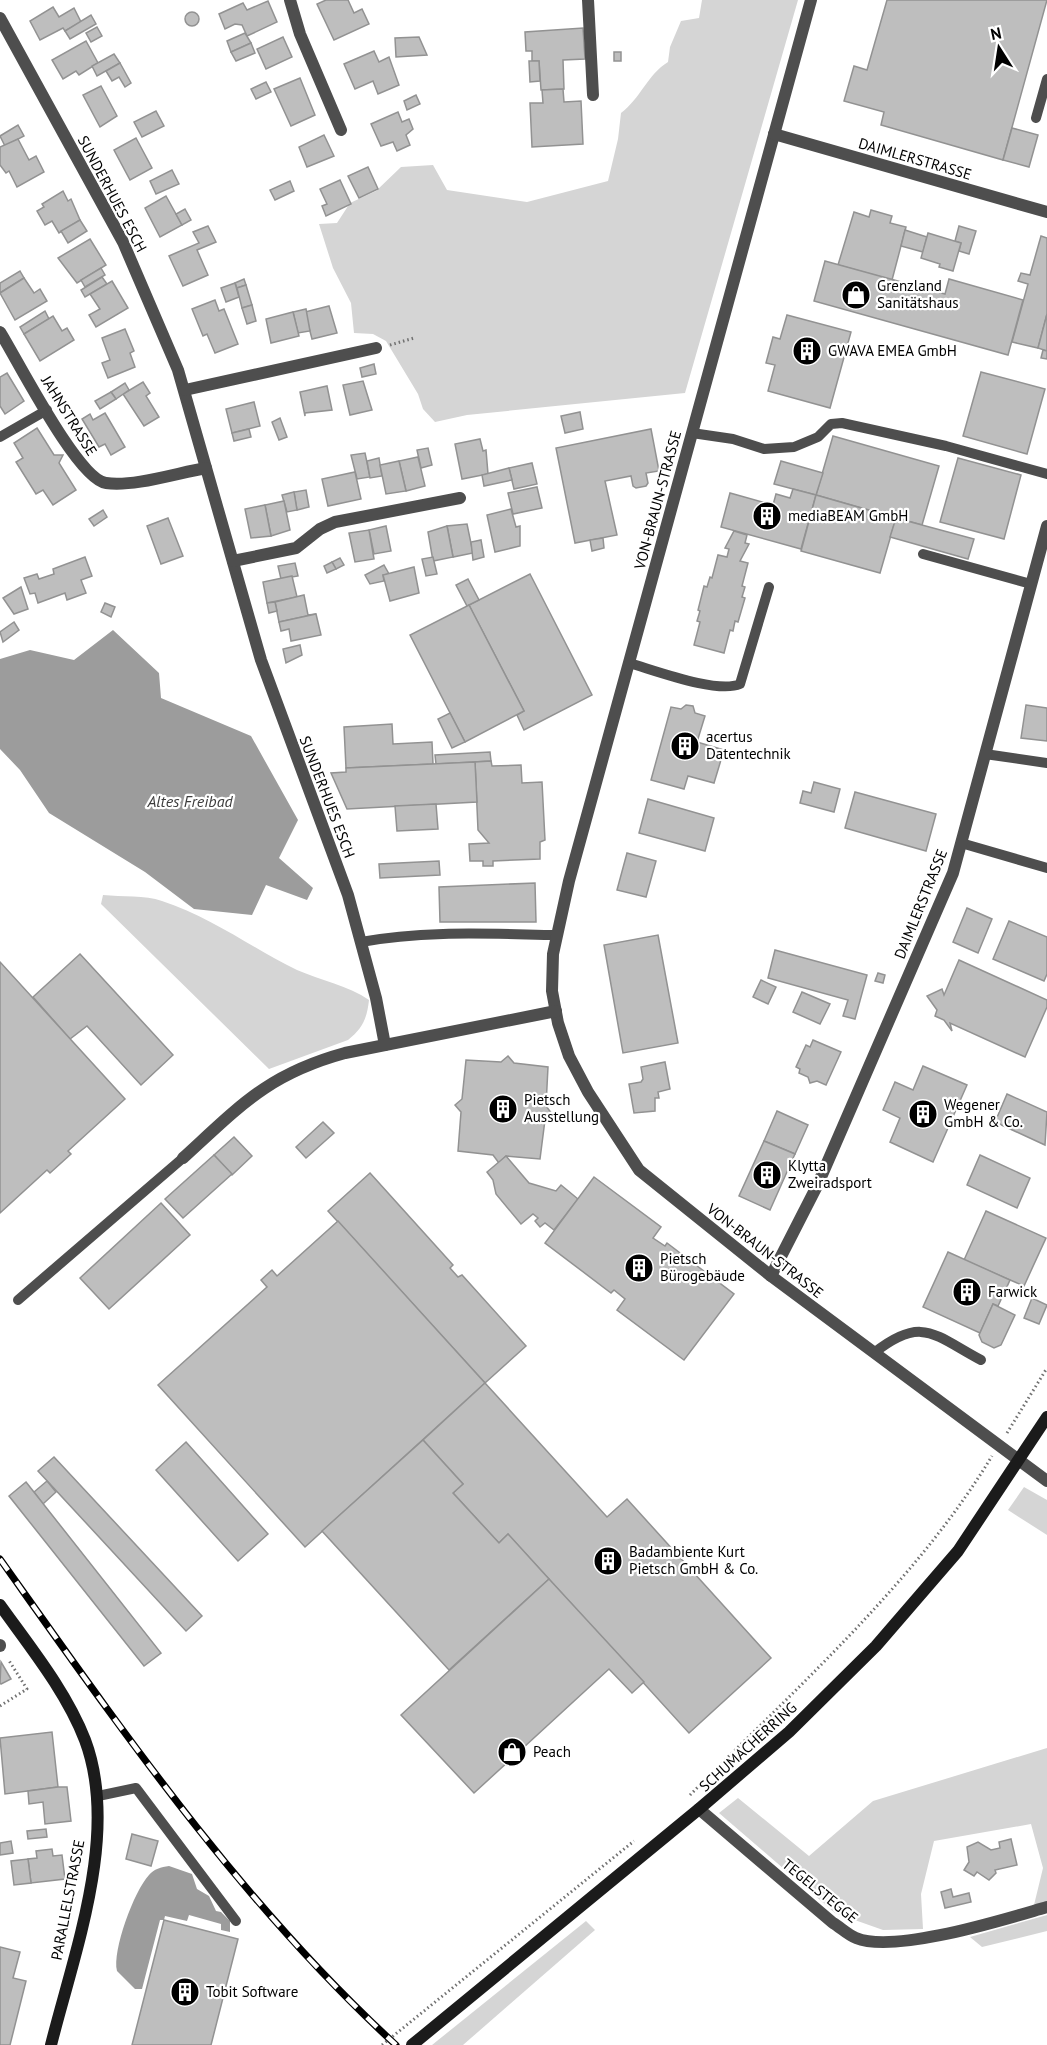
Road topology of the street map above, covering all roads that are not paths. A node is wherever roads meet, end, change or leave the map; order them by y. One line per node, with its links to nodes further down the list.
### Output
1 (290, 0): 8 (street)
2 (588, 0): 6 (street)
3 (811, 0): 9 (street, VON-BRAUN-STRASSE)
4 (0, 18): 13 (street, SUNDERHUES ESCH)
5 (1047, 79): 7 (lane)
6 (593, 95)
7 (1036, 118)
8 (341, 129)
9 (774, 134): 10 (street, DAIMLERSTRASSE); 15 (street, VON-BRAUN-STRASSE)
10 (1047, 212)
11 (0, 332): 14 (street, JAHNSTRASSE)
12 (376, 348): 13 (street)
13 (185, 390): 17 (street, SUNDERHUES ESCH)
14 (46, 410): 16 (lane); 17 (street, JAHNSTRASSE)
15 (692, 433): 18 (lane); 26 (street, VON-BRAUN-STRASSE)
16 (0, 437)
17 (206, 468): 23 (street, SUNDERHUES ESCH)
18 (1047, 474)
19 (460, 498): 23 (street)
20 (1047, 526): 22 (street, DAIMLERSTRASSE)
21 (923, 554): 24 (lane)
22 (1043, 557): 24 (street, DAIMLERSTRASSE)
23 (233, 561): 32 (street, SUNDERHUES ESCH)
24 (1031, 584): 27 (street, DAIMLERSTRASSE)
25 (769, 587): 26 (lane)
26 (629, 663): 31 (street, VON-BRAUN-STRASSE)
27 (985, 754): 28 (lane); 29 (street, DAIMLERSTRASSE)
28 (1047, 763)
29 (961, 843): 30 (lane); 36 (street, DAIMLERSTRASSE)
30 (1047, 868)
31 (557, 935): 32 (lane); 33 (street, VON-BRAUN-STRASSE)
32 (361, 942): 34 (street, SUNDERHUES ESCH)
33 (556, 1011): 34 (street); 36 (street, VON-BRAUN-STRASSE)
34 (385, 1045): 35 (street)
35 (183, 1158): 37 (lane)
36 (771, 1276): 38 (street, VON-BRAUN-STRASSE)
37 (18, 1300)
38 (874, 1353): 39 (lane); 41 (street, VON-BRAUN-STRASSE)
39 (981, 1360)
40 (1047, 1417): 41 (main road, SCHUMACHERRING)
41 (1020, 1461): 42 (street, VON-BRAUN-STRASSE); 45 (main road, SCHUMACHERRING)
42 (1047, 1481)
43 (0, 1605): 44 (main road, PARALLELSTRASSE)
44 (98, 1796): 47 (lane); 48 (main road, PARALLELSTRASSE)
45 (699, 1809): 46 (street, TEGELSTEGGE); 49 (main road, SCHUMACHERRING)
46 (1047, 1907)
47 (236, 1921)
48 (51, 2045)
49 (412, 2045)

